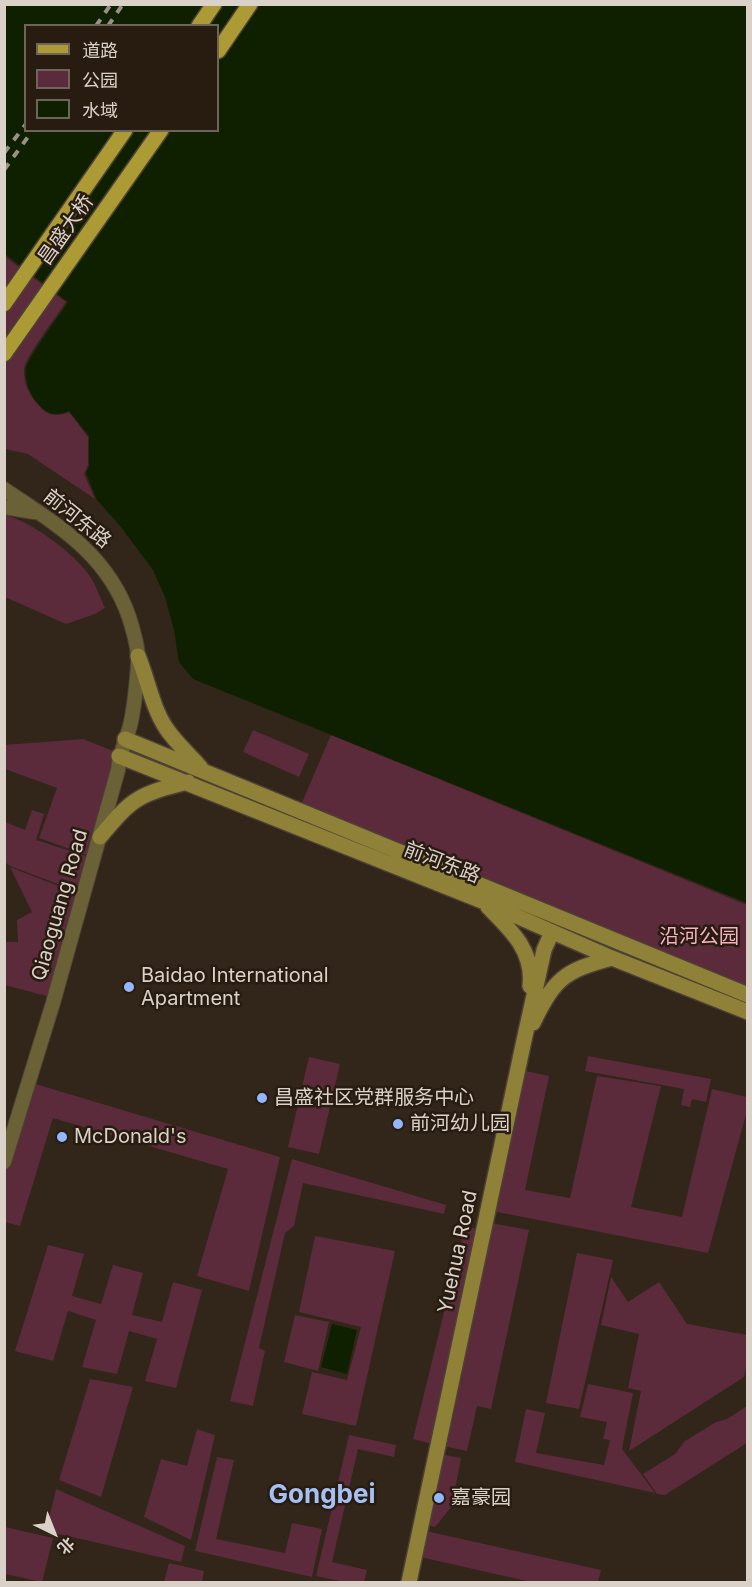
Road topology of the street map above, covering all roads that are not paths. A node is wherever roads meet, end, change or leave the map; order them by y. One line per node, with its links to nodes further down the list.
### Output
1 (214, 4): 3 (main road)
2 (250, 4): 4 (main road)
3 (200, 24)
4 (219, 50)
5 (124, 132): 7 (main road, 昌盛大桥)
6 (160, 132): 8 (main road, 昌盛大桥)
7 (4, 304)
8 (4, 354)
9 (4, 489): 11 (street, 前河东路)
10 (4, 507): 11 (street)
11 (39, 513): 12 (street, 前河东路)
12 (138, 656): 13 (street, Qiaoguang Road); 15 (main road)
13 (125, 739): 14 (street, Qiaoguang Road); 15 (main road, 前河东路)
14 (119, 756): 16 (main road, 前河东路); 17 (street, Qiaoguang Road)
15 (203, 770): 21 (main road, 前河东路)
16 (188, 782): 17 (main road); 18 (main road, 前河东路)
17 (100, 837): 24 (street, Qiaoguang Road)
18 (482, 901): 19 (main road, 前河东路); 23 (main road)
19 (552, 932): 20 (main road, 前河东路); 23 (main road, Yuehua Road)
20 (612, 958): 22 (main road, 前河东路); 23 (main road)
21 (747, 995)
22 (747, 1012)
23 (523, 1045): 25 (main road, Yuehua Road)
24 (4, 1162)
25 (409, 1582)

